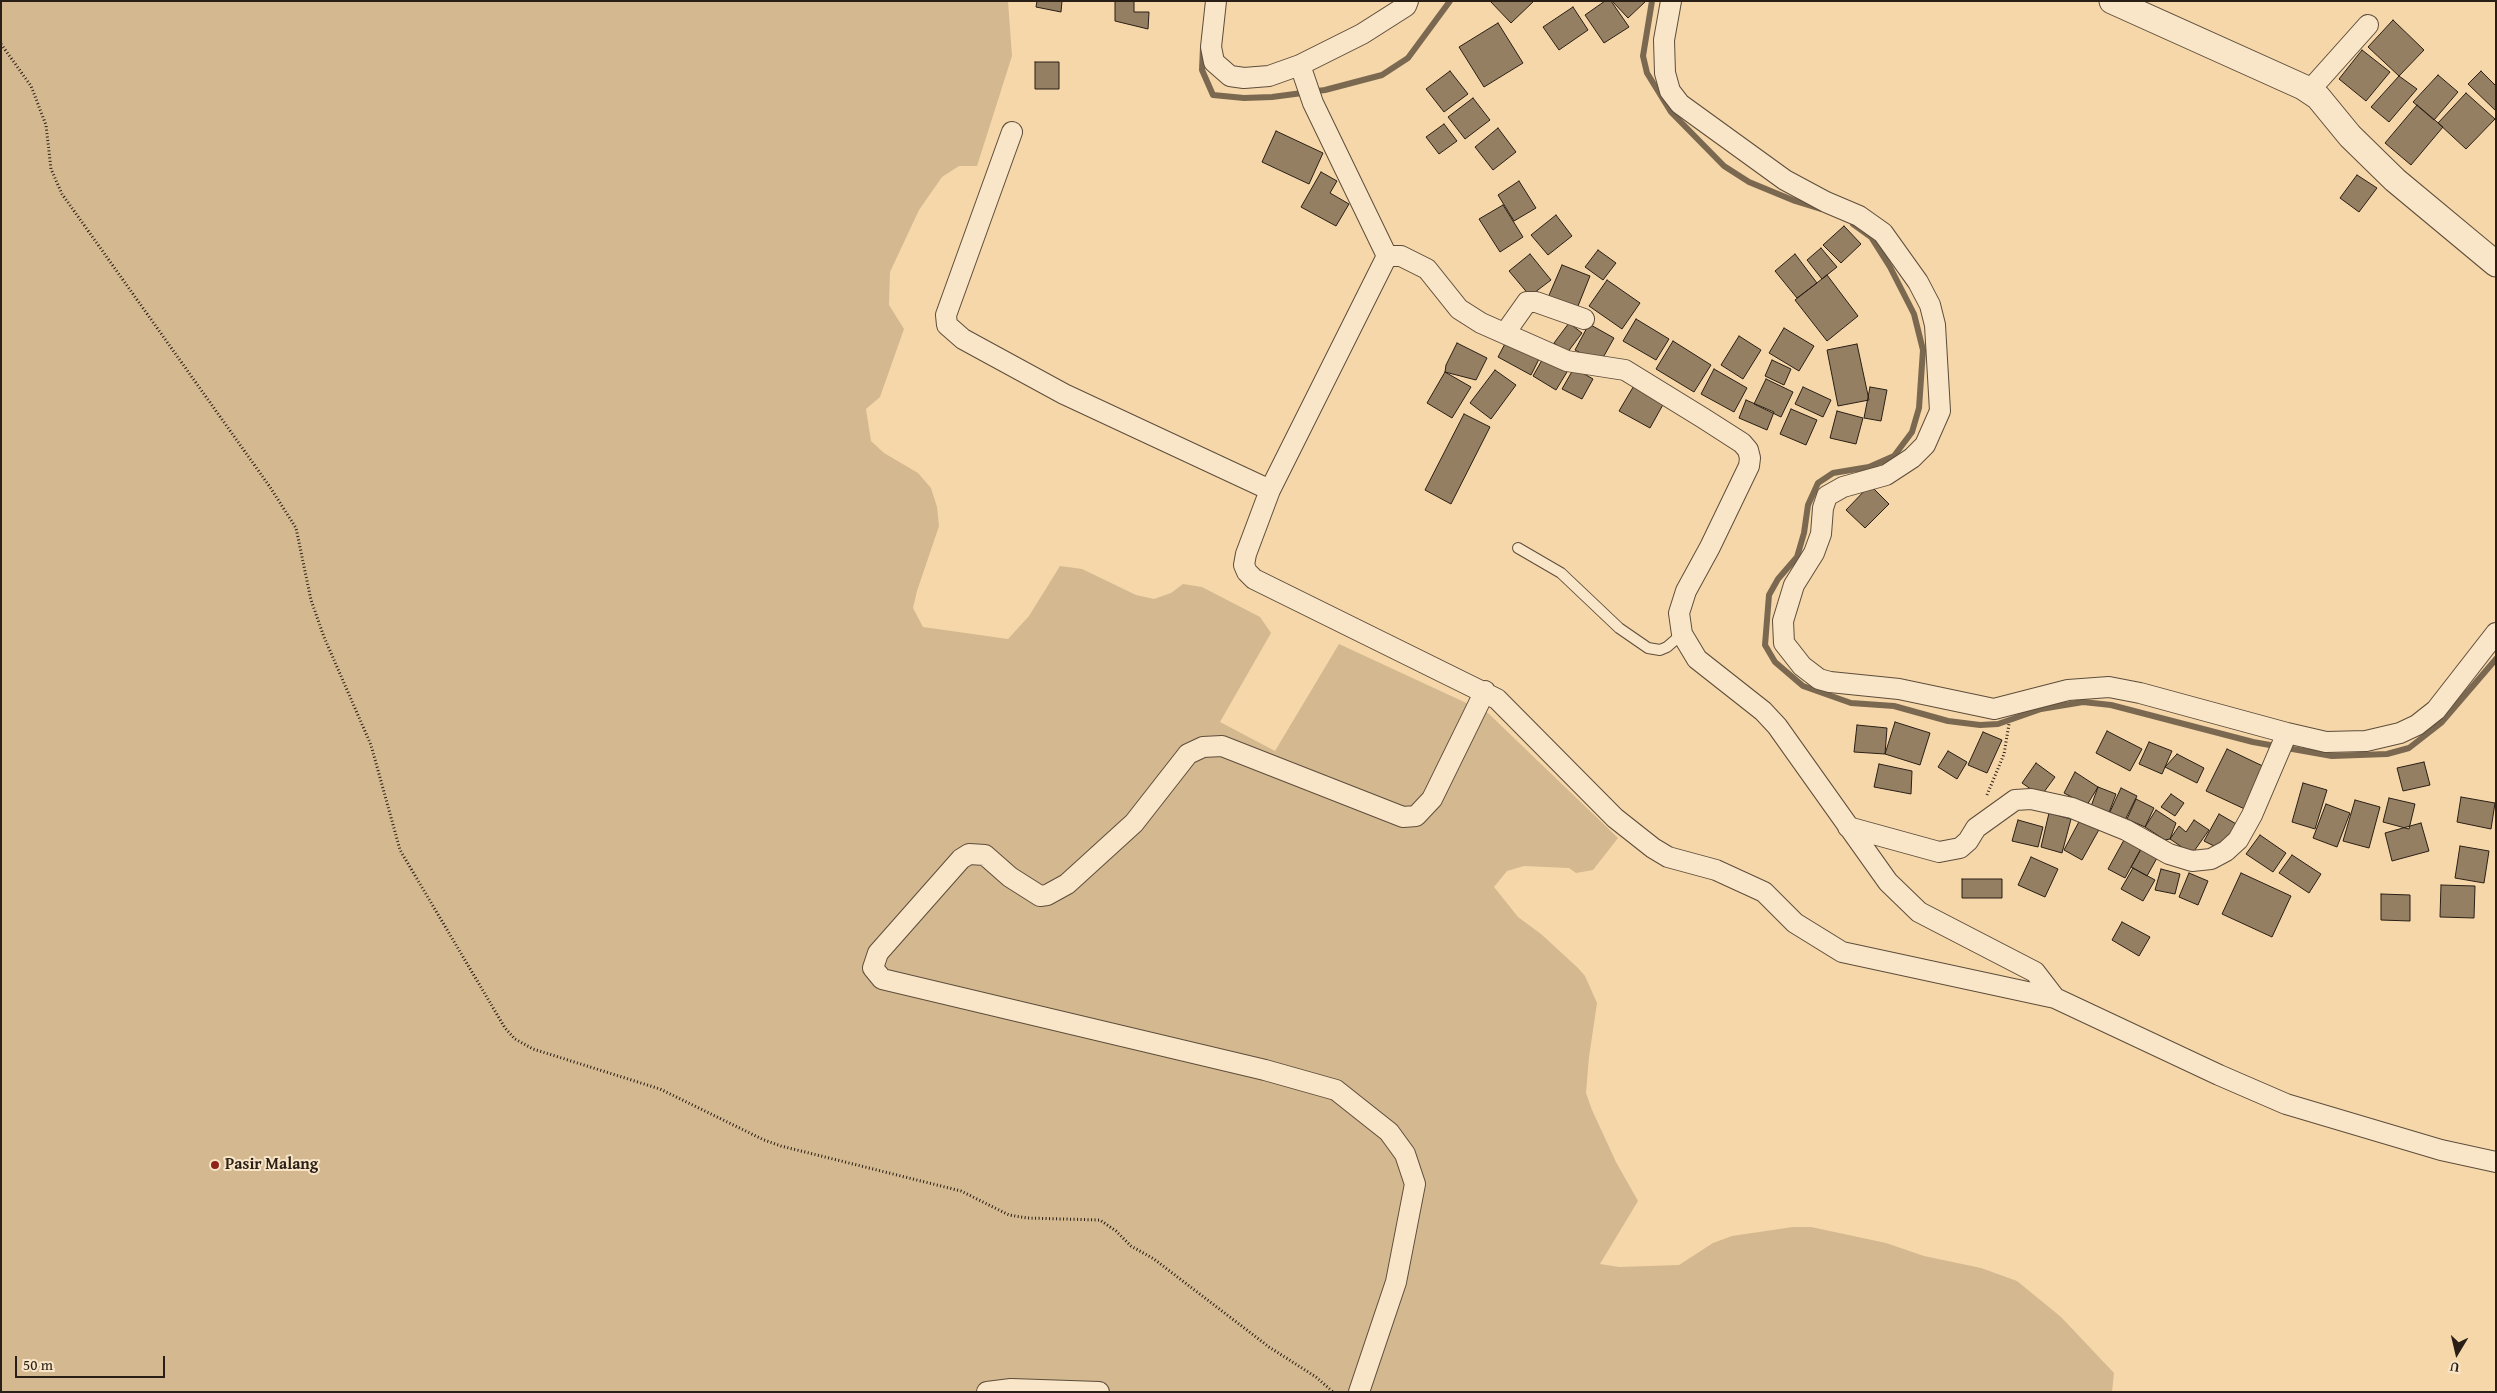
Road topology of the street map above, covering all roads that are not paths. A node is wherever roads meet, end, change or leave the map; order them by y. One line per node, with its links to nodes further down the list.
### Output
1 (1216, 1): 6 (street)
2 (1671, 1): 18 (street)
3 (2112, 1): 7 (street)
4 (1409, 3): 6 (street)
5 (2368, 25): 7 (street)
6 (1300, 66): 9 (street)
7 (2309, 91): 10 (street)
8 (1012, 132): 13 (street)
9 (1387, 256): 12 (street); 13 (street)
10 (2496, 264)
11 (1584, 319): 12 (street)
12 (1505, 333): 16 (street)
13 (1270, 490): 17 (street)
14 (1518, 548): 16 (lane)
15 (2496, 633): 18 (street)
16 (1682, 634): 19 (street)
17 (1485, 691): 20 (street); 24 (street)
18 (2284, 742): 19 (street)
19 (1848, 827): 20 (street)
20 (2055, 998): 21 (street)
21 (2496, 1162)
22 (987, 1392): 23 (street)
23 (1099, 1392)
24 (1360, 1392)

